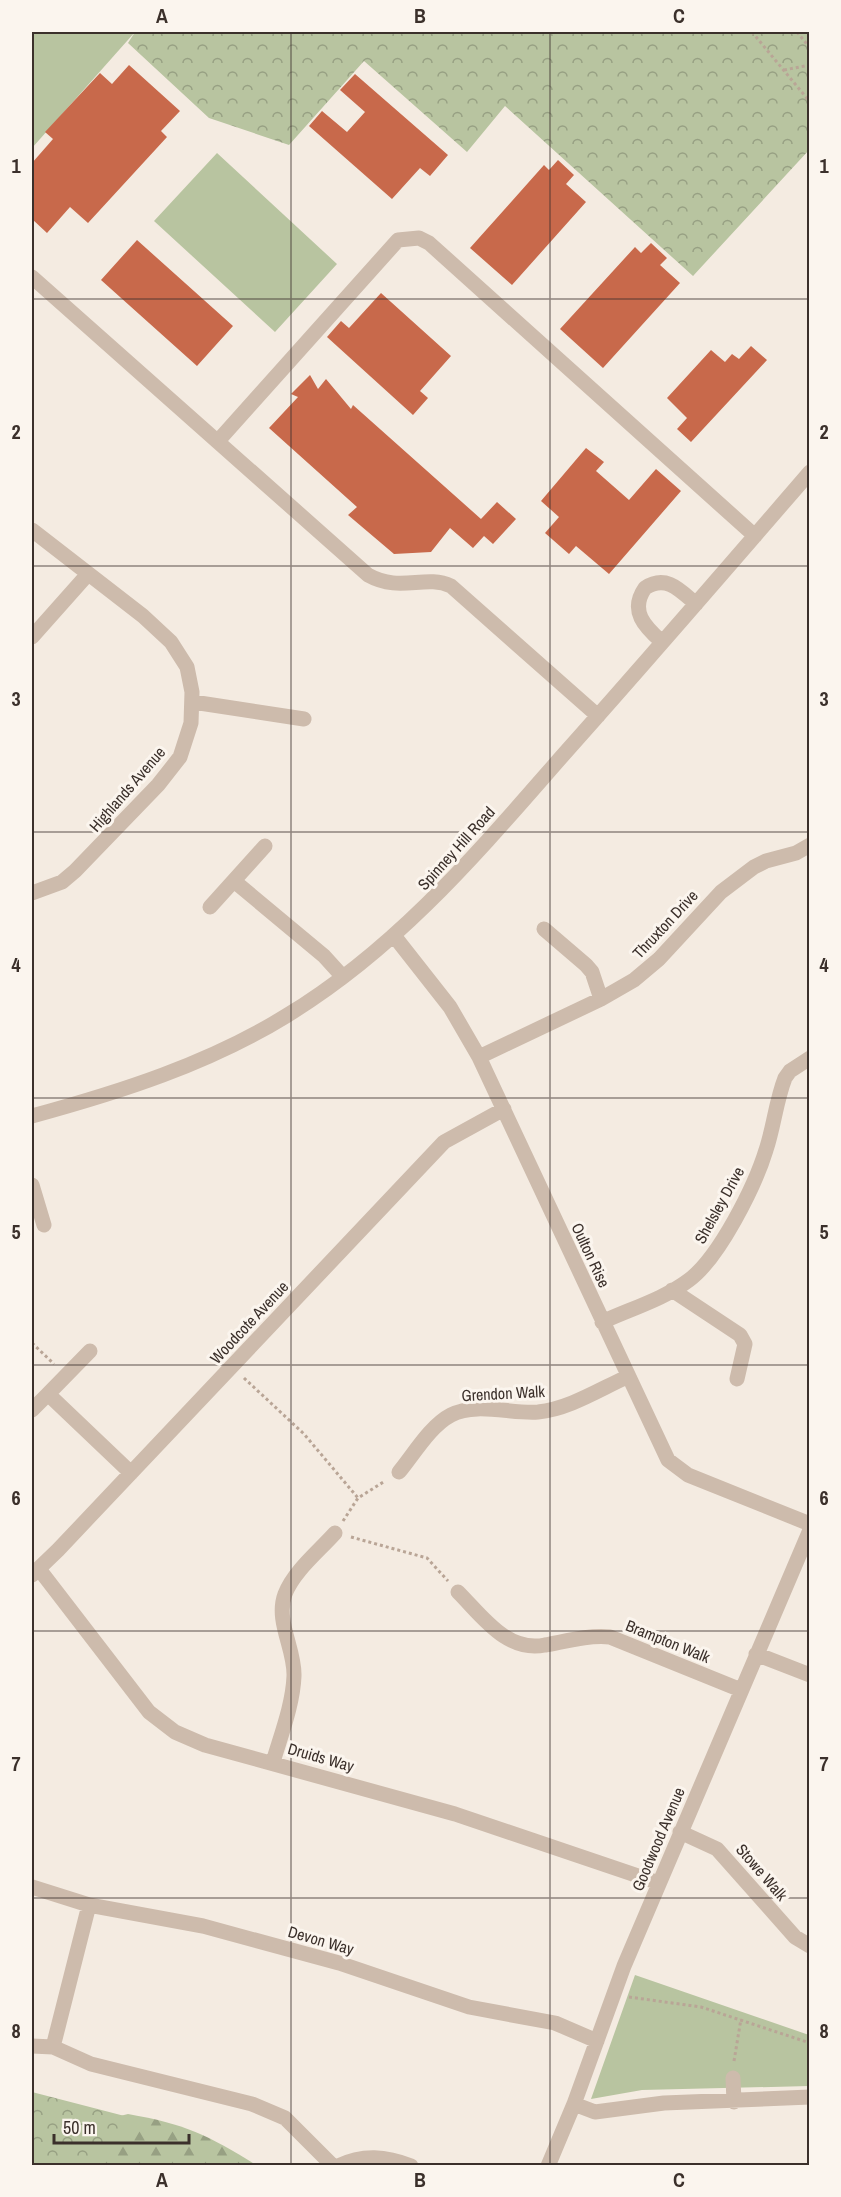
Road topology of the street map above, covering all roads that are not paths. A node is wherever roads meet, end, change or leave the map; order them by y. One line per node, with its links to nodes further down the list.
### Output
1 (32, 277): 2 (street)
2 (218, 441): 5 (street); 11 (street)
3 (810, 472): 5 (street, Spinney Hill Road)
4 (32, 530): 6 (street, Highlands Avenue)
5 (755, 536): 7 (street, Spinney Hill Road)
6 (88, 574): 8 (street); 10 (street, Highlands Avenue)
7 (696, 604): 9 (street, Spinney Hill Road); 9 (street)
8 (32, 637)
9 (662, 642): 11 (street, Spinney Hill Road)
10 (193, 702): 12 (street); 16 (street, Highlands Avenue)
11 (598, 716): 19 (street, Spinney Hill Road)
12 (304, 719)
13 (810, 845): 21 (street, Thruxton Drive)
14 (265, 846): 15 (street)
15 (234, 881): 17 (street); 20 (street)
16 (32, 893)
17 (210, 907)
18 (544, 929): 21 (street)
19 (395, 937): 20 (street, Spinney Hill Road); 22 (street, Oulton Rise)
20 (343, 977): 25 (street, Spinney Hill Road)
21 (601, 999): 22 (street, Thruxton Drive)
22 (479, 1057): 24 (street, Oulton Rise)
23 (810, 1058): 28 (street, Shelsley Drive)
24 (504, 1109): 29 (street, Oulton Rise); 36 (street, Woodcote Avenue)
25 (32, 1116)
26 (32, 1185): 27 (street)
27 (44, 1225)
28 (672, 1290): 29 (street, Shelsley Drive); 32 (street)
29 (602, 1322): 31 (street, Oulton Rise)
30 (90, 1352): 33 (street)
31 (627, 1377): 35 (street, Grendon Walk); 37 (street, Oulton Rise)
32 (737, 1379)
33 (48, 1394): 34 (street); 36 (street)
34 (32, 1410)
35 (399, 1472)
36 (131, 1473): 40 (street, Woodcote Avenue)
37 (810, 1524)
38 (810, 1530): 42 (street, Goodwood Avenue)
39 (335, 1533): 45 (street)
40 (35, 1572): 45 (street, Druids Way)
41 (458, 1592): 44 (street, Brampton Walk)
42 (756, 1654): 43 (street); 44 (street, Goodwood Avenue)
43 (810, 1675)
44 (741, 1690): 46 (street, Goodwood Avenue)
45 (273, 1762): 47 (street, Druids Way)
46 (680, 1832): 47 (street, Goodwood Avenue); 50 (street, Stowe Walk)
47 (659, 1883): 51 (street, Goodwood Avenue)
48 (32, 1887): 49 (street, Devon Way)
49 (89, 1905): 51 (street, Devon Way); 53 (street)
50 (810, 1946)
51 (597, 2041): 57 (street, Goodwood Avenue)
52 (32, 2046): 53 (street)
53 (53, 2047): 58 (street)
54 (733, 2078): 56 (street)
55 (810, 2097): 56 (street)
56 (734, 2102): 57 (street)
57 (574, 2104): 61 (street, Goodwood Avenue)
58 (333, 2166)
59 (338, 2166): 60 (street)
60 (411, 2166)
61 (548, 2166)

